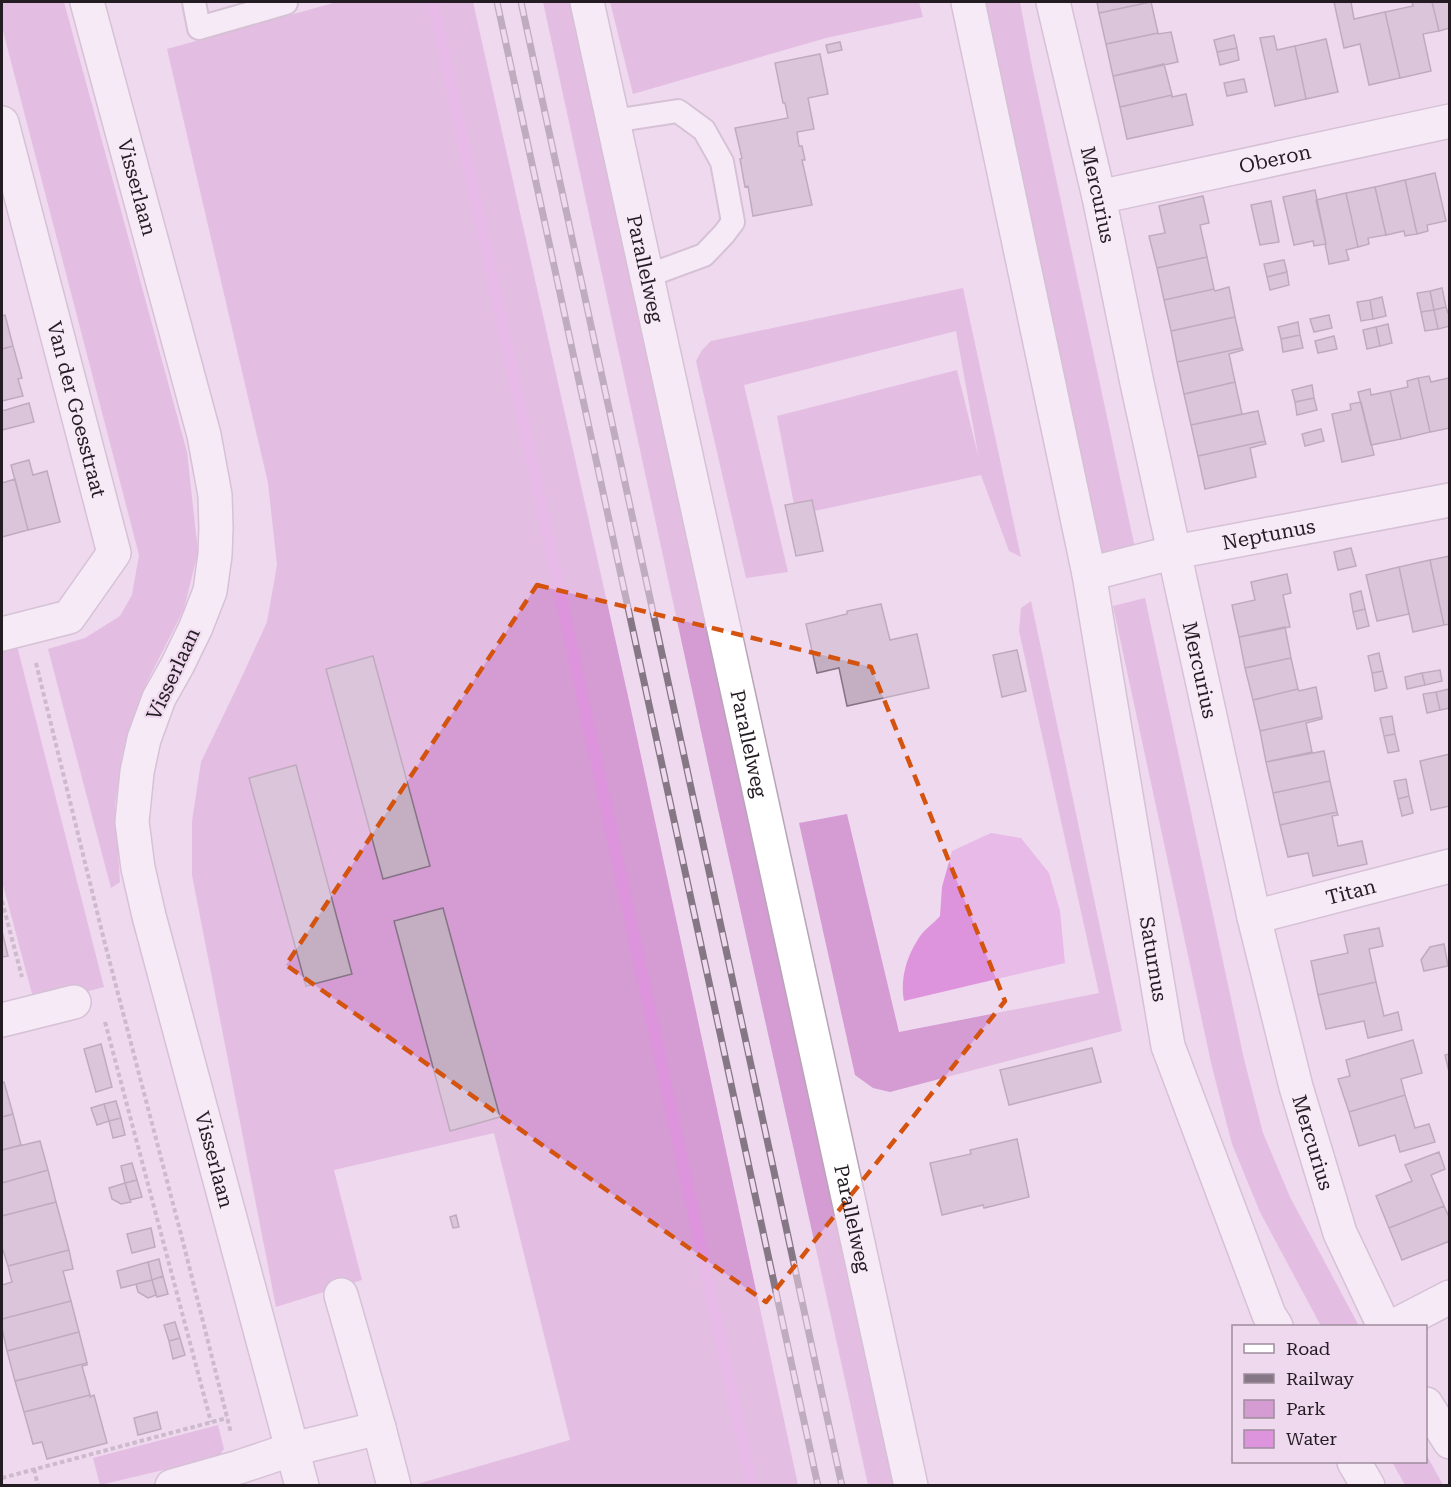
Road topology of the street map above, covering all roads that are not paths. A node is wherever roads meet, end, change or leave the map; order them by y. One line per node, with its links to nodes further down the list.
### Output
1 (87, 2): 28 (street, Visserlaan)
2 (194, 2): 6 (lane)
3 (587, 2): 7 (street, Parallelweg)
4 (968, 2): 14 (street)
5 (1053, 2): 10 (street, Mercurius)
6 (286, 3)
7 (613, 121): 11 (street, Parallelweg); 11 (lane)
8 (1449, 121): 10 (street, Oberon)
9 (2, 123): 15 (street, Van der Goesstraat)
10 (1100, 197): 13 (street, Mercurius)
11 (647, 276): 33 (street, Parallelweg)
12 (1449, 500): 13 (street, Neptunus)
13 (1175, 552): 14 (street, Neptunus); 17 (street, Mercurius)
14 (1089, 574): 22 (street, Saturnus)
15 (14, 631)
16 (1449, 866): 17 (street, Titan)
17 (1254, 917): 23 (street, Mercurius)
18 (74, 1002): 19 (street)
19 (17, 1016)
20 (341, 1294): 26 (street)
21 (1449, 1297): 24 (street)
22 (1275, 1325)
23 (1384, 1325)
24 (1396, 1325)
25 (1427, 1407): 27 (street)
26 (379, 1428): 28 (street); 32 (street)
27 (1449, 1442)
28 (293, 1449): 30 (street); 31 (street, Visserlaan)
29 (1355, 1463): 34 (street)
30 (172, 1485)
31 (302, 1485)
32 (394, 1485)
33 (911, 1485)
34 (1368, 1485)

